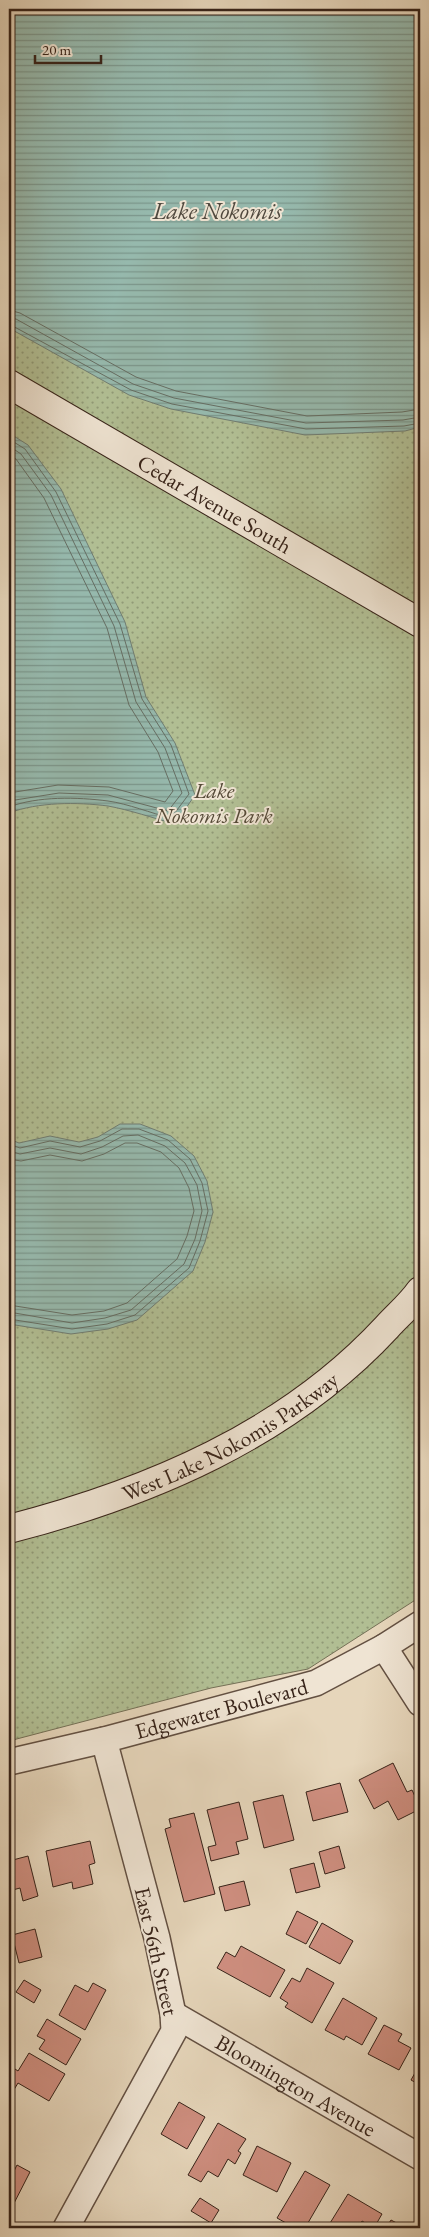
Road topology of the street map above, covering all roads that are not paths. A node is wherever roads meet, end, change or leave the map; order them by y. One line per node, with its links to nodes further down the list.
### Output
1 (9, 384): 2 (street, Cedar Avenue South)
2 (420, 623)
3 (420, 1291): 4 (street, West Lake Nokomis Parkway)
4 (9, 1529)
5 (420, 1624): 6 (street, Edgewater Boulevard)
6 (384, 1647): 7 (street); 8 (street, Edgewater Boulevard)
7 (420, 1703)
8 (104, 1740): 9 (street, Edgewater Boulevard); 10 (street, East 56th Street)
9 (9, 1762)
10 (173, 2014): 11 (street, Bloomington Avenue); 12 (street, East 56th Street)
11 (420, 2157)
12 (66, 2228)

